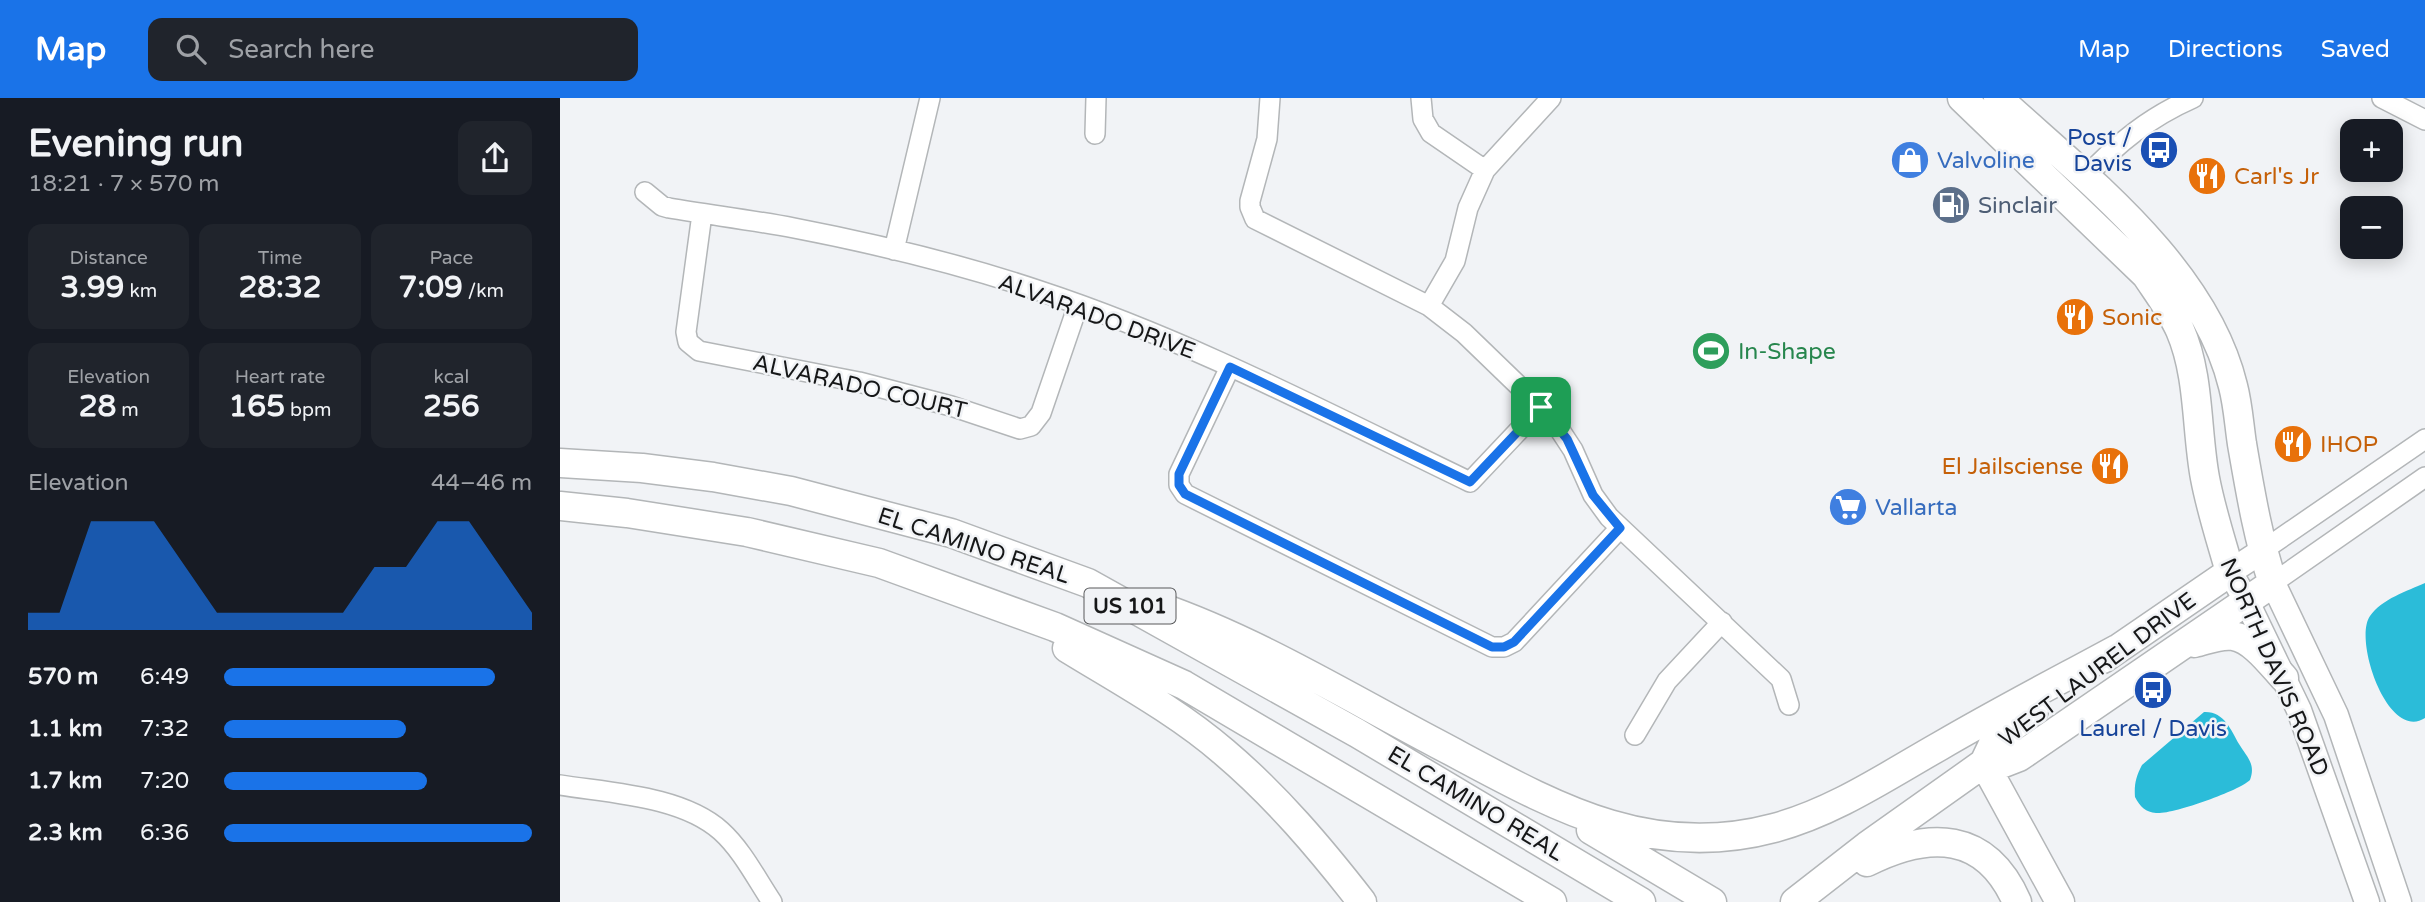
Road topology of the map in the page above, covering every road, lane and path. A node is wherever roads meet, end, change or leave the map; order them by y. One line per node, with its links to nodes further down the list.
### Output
1 (930, 98): 16 (street)
2 (1096, 98): 11 (street)
3 (1270, 98): 18 (street)
4 (1421, 98): 12 (street)
5 (1551, 98): 12 (street)
6 (1962, 98): 27 (highway, NORTH DAVIS ROAD)
7 (1998, 98): 13 (highway, NORTH DAVIS ROAD)
8 (2193, 98): 13 (street)
9 (2382, 98): 10 (street)
10 (2425, 120)
11 (1095, 134)
12 (1485, 170): 18 (street)
13 (2085, 178): 26 (highway, NORTH DAVIS ROAD)
14 (645, 192): 15 (street, ALVARADO DRIVE)
15 (702, 214): 16 (street, ALVARADO DRIVE); 17 (street, ALVARADO COURT)
16 (894, 250): 17 (street, ALVARADO DRIVE)
17 (1078, 305): 19 (street, ALVARADO DRIVE)
18 (1429, 306): 20 (street)
19 (1230, 367): 20 (street, ALVARADO DRIVE); 25 (street)
20 (1541, 407): 25 (street)
21 (2425, 439): 26 (street, WEST LAUREL DRIVE)
22 (560, 463): 28 (highway, EL CAMINO REAL / US 101)
23 (2425, 477): 29 (street, WEST LAUREL DRIVE)
24 (560, 506): 30 (highway, EL CAMINO REAL / US 101)
25 (1620, 528): 32 (street)
26 (2262, 551): 27 (main road, WEST LAUREL DRIVE); 29 (highway, NORTH DAVIS ROAD)
27 (2230, 572): 31 (main road, NORTH DAVIS ROAD); 34 (highway, WEST LAUREL DRIVE)
28 (1088, 583): 40 (highway); 45 (highway, EL CAMINO REAL / US 101)
29 (2273, 583): 31 (highway, WEST LAUREL DRIVE); 50 (main road, NORTH DAVIS ROAD)
30 (966, 594): 43 (highway); 44 (highway, EL CAMINO REAL / US 101)
31 (2247, 602): 33 (highway, WEST LAUREL DRIVE); 35 (main road, NORTH DAVIS ROAD)
32 (1722, 622): 36 (street); 37 (street)
33 (2185, 645): 35 (highway); 38 (highway, WEST LAUREL DRIVE)
34 (2117, 649): 38 (highway, WEST LAUREL DRIVE); 40 (highway)
35 (2284, 678): 49 (main road, NORTH DAVIS ROAD)
36 (1789, 705)
37 (1635, 735)
38 (1984, 763): 41 (highway, WEST LAUREL DRIVE); 48 (highway)
39 (560, 785): 42 (street)
40 (1525, 790): 46 (highway)
41 (1803, 896): 47 (highway)
42 (772, 902)
43 (1362, 902)
44 (1552, 902)
45 (1642, 902)
46 (1712, 902)
47 (2017, 902)
48 (2060, 902)
49 (2367, 902)
50 (2399, 902)

